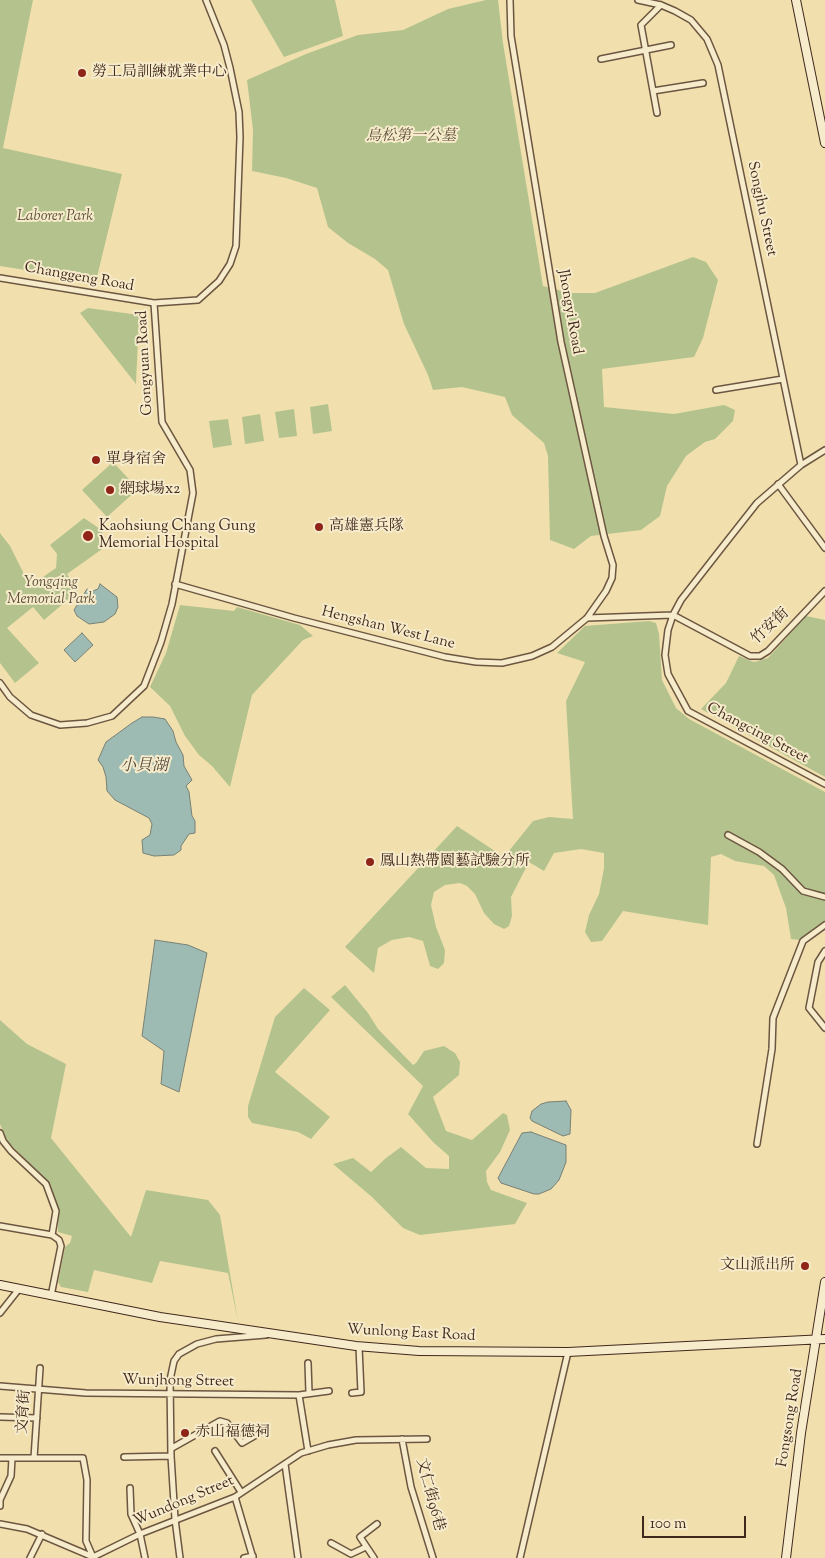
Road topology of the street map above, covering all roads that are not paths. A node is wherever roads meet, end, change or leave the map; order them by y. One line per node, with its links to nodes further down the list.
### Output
1 (206, 0): 14 (street, Gongyuan Road)
2 (510, 0): 24 (street, Jhongyi Road)
3 (638, 0): 5 (street, Songjhu Street)
4 (796, 0): 12 (street)
5 (661, 5): 7 (street); 15 (street, Songjhu Street)
6 (671, 45): 7 (street)
7 (645, 50): 8 (street); 10 (street)
8 (600, 59)
9 (703, 83): 10 (street)
10 (653, 91): 11 (street)
11 (657, 113)
12 (825, 143)
13 (0, 278): 14 (street, Changgeng Road)
14 (154, 304): 21 (street, Gongyuan Road)
15 (783, 379): 16 (street); 18 (street, Songjhu Street)
16 (716, 390)
17 (825, 450): 18 (street, Changcing Street)
18 (801, 465): 19 (street, Changcing Street)
19 (778, 484): 20 (street); 23 (street, Changcing Street)
20 (825, 548)
21 (176, 584): 24 (street, Hengshan West Lane); 25 (street, Gongyuan Road)
22 (825, 591): 23 (street, 竹安街)
23 (673, 615): 24 (street); 26 (street, Changcing Street)
24 (587, 618)
25 (0, 683)
26 (825, 784)
27 (728, 835): 28 (street)
28 (825, 897)
29 (825, 925): 33 (street)
30 (825, 951): 31 (street)
31 (825, 1028)
32 (0, 1133): 35 (street)
33 (757, 1144)
34 (0, 1226): 35 (street)
35 (52, 1235): 39 (street)
36 (825, 1282): 43 (street, Fongsong Road)
37 (0, 1285): 38 (street, Wunlong East Road)
38 (19, 1289): 39 (street, Wunlong East Road); 40 (street)
39 (51, 1296): 41 (street, Wunlong East Road)
40 (0, 1312)
41 (276, 1335): 44 (street, Wunlong East Road); 53 (street)
42 (825, 1339): 43 (street, Wunlong East Road)
43 (815, 1340): 45 (street, Wunlong East Road); 90 (street, Fongsong Road)
44 (360, 1347): 45 (street, Wunlong East Road); 51 (street)
45 (568, 1352): 89 (street)
46 (308, 1363): 52 (street)
47 (40, 1368): 49 (street, 文育街)
48 (0, 1386): 49 (street, Wunjhong Street)
49 (39, 1389): 53 (street, Wunjhong Street); 56 (street, 文育街)
50 (330, 1391): 52 (street, Wunjhong Street)
51 (352, 1392)
52 (309, 1393): 54 (street, Wunjhong Street)
53 (170, 1394): 54 (street, Wunjhong Street); 60 (street)
54 (299, 1395): 62 (street)
55 (0, 1417): 56 (street)
56 (37, 1418): 67 (street, 文育街)
57 (263, 1431): 60 (street)
58 (402, 1439): 59 (street, Wundong Street); 62 (street, Wundong Street); 88 (street, 文仁街96巷)
59 (427, 1439)
60 (172, 1448): 63 (street)
61 (215, 1450): 70 (street)
62 (308, 1451): 68 (street, Wundong Street)
63 (171, 1456): 64 (street); 73 (street)
64 (124, 1457)
65 (0, 1458): 66 (street)
66 (12, 1458): 67 (street); 72 (street)
67 (34, 1458): 82 (street)
68 (285, 1464): 70 (street, Wundong Street); 86 (street)
69 (130, 1488): 77 (street)
70 (241, 1492): 71 (street, Wundong Street)
71 (235, 1497): 73 (street, Wundong Street); 80 (street)
72 (0, 1506)
73 (175, 1520): 77 (street, Wundong Street); 84 (street)
74 (0, 1524): 76 (street)
75 (377, 1524): 79 (street)
76 (42, 1534): 81 (street); 82 (street)
77 (140, 1534): 82 (street, Wundong Street); 83 (street)
78 (331, 1543): 79 (street)
79 (366, 1547): 87 (street)
80 (253, 1557): 85 (street)
81 (30, 1558)
82 (93, 1558)
83 (146, 1558)
84 (180, 1558)
85 (244, 1558)
86 (298, 1558)
87 (374, 1558)
88 (433, 1558)
89 (520, 1558)
90 (786, 1558)

